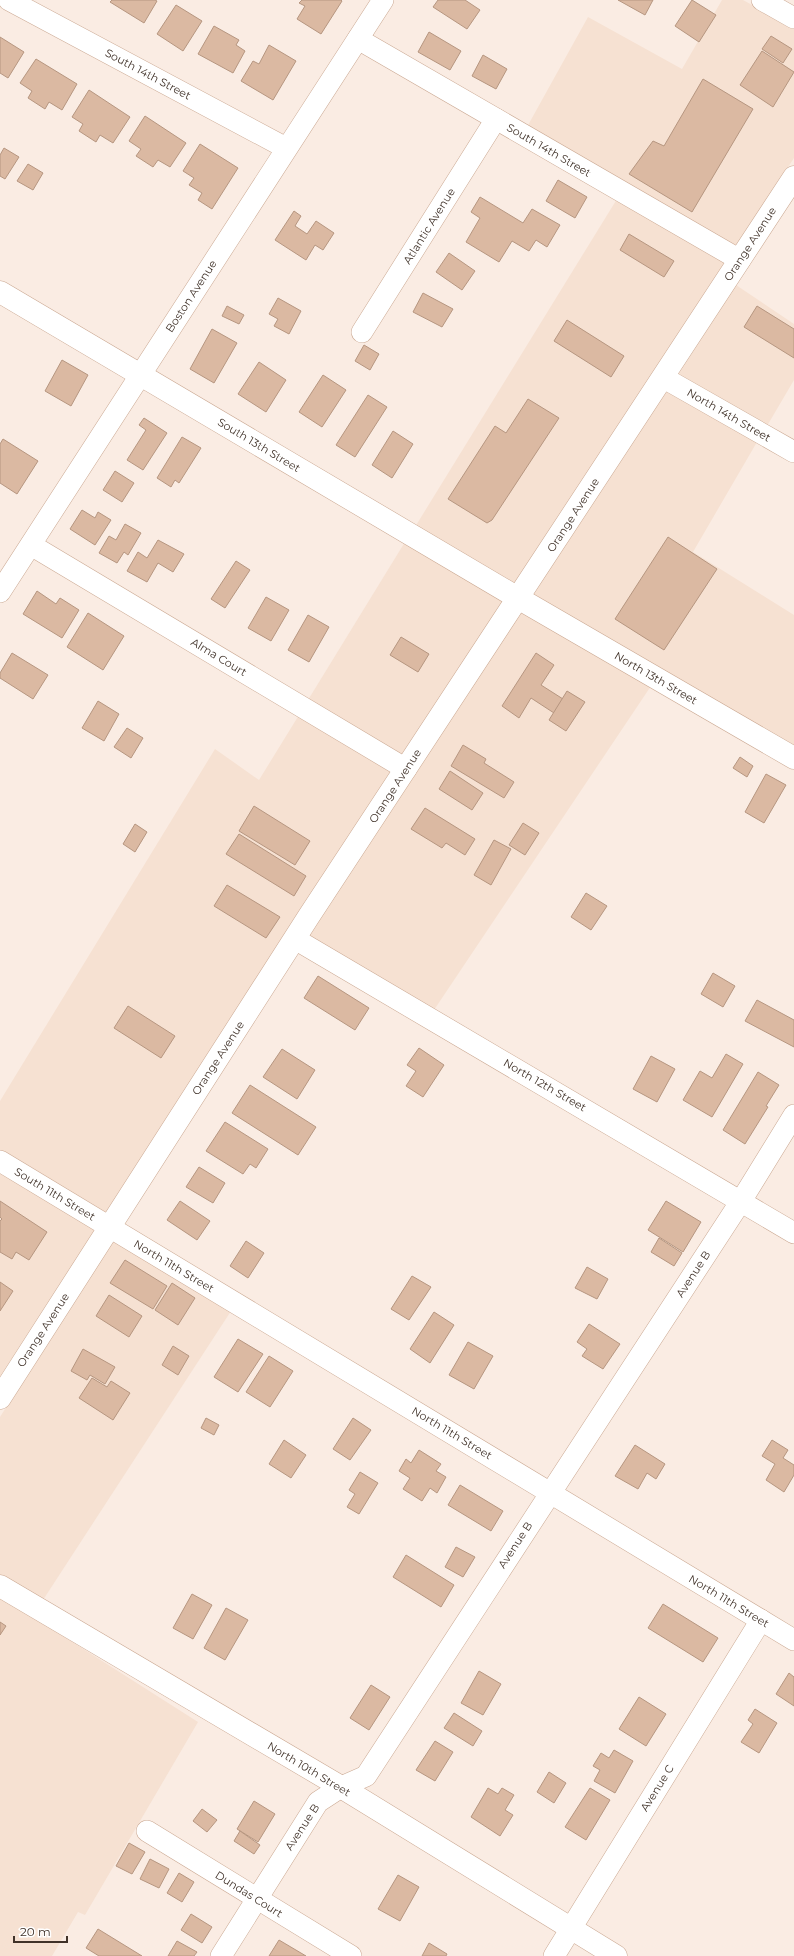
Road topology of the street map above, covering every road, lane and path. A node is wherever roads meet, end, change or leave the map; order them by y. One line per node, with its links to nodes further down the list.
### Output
1 (9, 0): 7 (street, South 14th Street)
2 (383, 0): 5 (street, Boston Avenue)
3 (762, 0): 4 (street)
4 (794, 18)
5 (358, 39): 6 (street, South 14th Street); 7 (street, Boston Avenue)
6 (496, 119): 9 (street, South 14th Street); 11 (street, Atlantic Avenue)
7 (286, 148): 12 (street, Boston Avenue)
8 (794, 177): 9 (street, Orange Avenue)
9 (740, 260): 13 (street, Orange Avenue)
10 (0, 292): 12 (street, South 13th Street)
11 (362, 332)
12 (140, 375): 15 (street, Boston Avenue); 17 (street, South 13th Street)
13 (664, 378): 14 (street, North 14th Street); 17 (street, Orange Avenue)
14 (794, 452)
15 (31, 545): 16 (street, Boston Avenue); 19 (street, Alma Court)
16 (0, 592)
17 (518, 598): 18 (street, North 13th Street); 19 (street, Orange Avenue)
18 (794, 758)
19 (406, 768): 20 (street, Orange Avenue)
20 (295, 939): 23 (street, North 12th Street); 24 (street, Orange Avenue)
21 (794, 1115): 23 (street, Avenue B)
22 (0, 1161): 24 (street, South 11th Street)
23 (741, 1200): 25 (street, North 12th Street); 27 (street, Avenue B)
24 (109, 1227): 26 (street, Orange Avenue); 27 (street, North 11th Street)
25 (794, 1233)
26 (0, 1398)
27 (550, 1492): 29 (street, North 11th Street); 31 (street, Avenue B)
28 (0, 1586): 31 (street, North 10th Street)
29 (760, 1620): 30 (street, North 11th Street); 34 (street, Avenue C)
30 (794, 1640)
31 (341, 1787): 33 (street, Avenue B); 34 (street, North 10th Street)
32 (147, 1831): 33 (street, Dundas Court)
33 (256, 1899): 35 (street, Avenue B); 36 (street, Dundas Court)
34 (571, 1928): 37 (street, Avenue C); 38 (street, North 10th Street)
35 (221, 1956)
36 (352, 1956)
37 (554, 1956)
38 (616, 1956)

